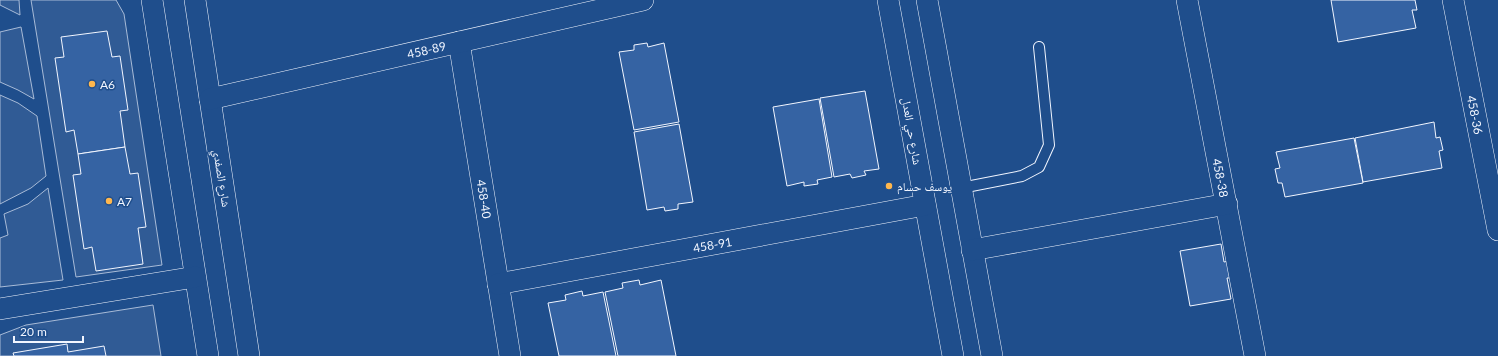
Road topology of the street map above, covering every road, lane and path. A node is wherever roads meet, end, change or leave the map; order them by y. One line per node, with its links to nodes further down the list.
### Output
1 (152, 0): 16 (street)
2 (195, 0): 10 (street, شارع الصفدي)
3 (643, 0): 8 (street, 458-89)
4 (888, 0): 13 (street, شارع حي العدل)
5 (927, 0): 11 (street)
6 (1187, 0): 12 (street, 458-38)
7 (1453, 0): 14 (street, 458-36)
8 (459, 42): 10 (street, 458-89); 17 (street, 458-40)
9 (1039, 47): 11 (lane)
10 (210, 99): 20 (street, شارع الصفدي)
11 (961, 188): 15 (street)
12 (1227, 204): 15 (street); 24 (street, 458-38)
13 (925, 205): 17 (street, 458-91); 22 (street, شارع حي العدل)
14 (1498, 230)
15 (972, 250): 23 (street)
16 (195, 277): 18 (street); 19 (street)
17 (498, 284): 21 (street, 458-40)
18 (0, 309)
19 (208, 356)
20 (249, 356)
21 (510, 356)
22 (953, 356)
23 (992, 356)
24 (1254, 356)

